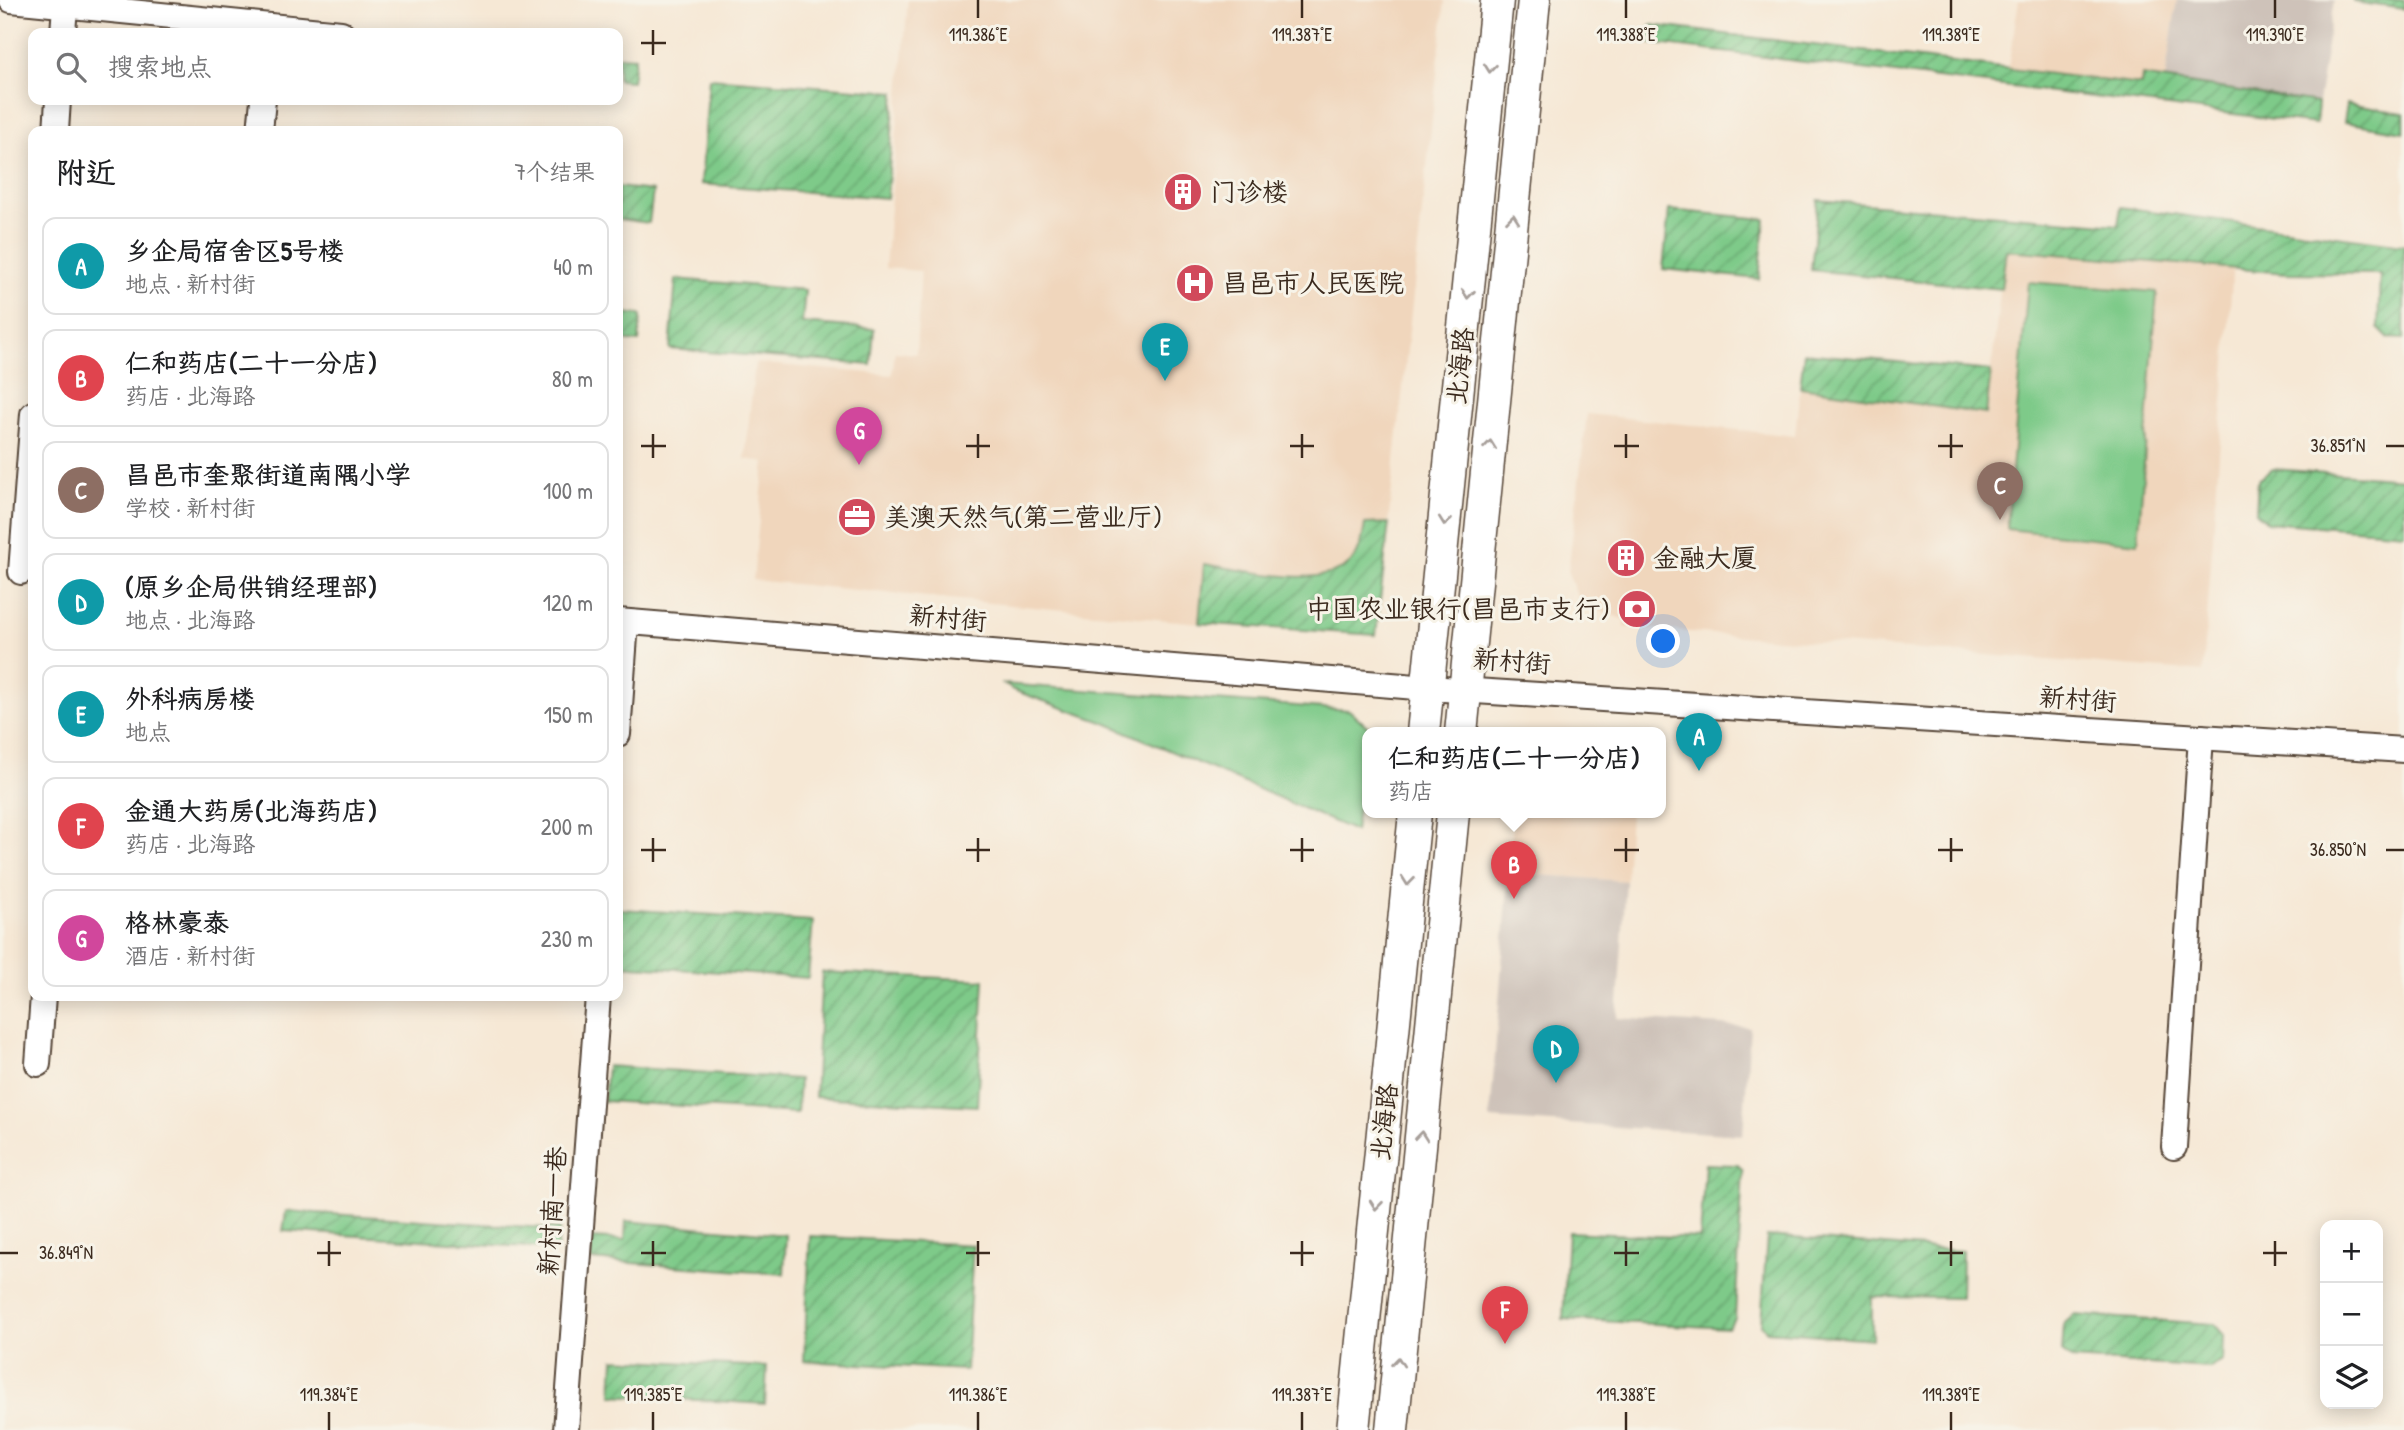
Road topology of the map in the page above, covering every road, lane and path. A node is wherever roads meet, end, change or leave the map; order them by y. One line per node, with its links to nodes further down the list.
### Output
1 (11, 0): 4 (street)
2 (1497, 0): 14 (main road, 北海路, one-way to 14)
3 (1534, 0): 15 (main road, 北海路, one-way to 3)
4 (65, 6): 5 (street); 6 (street)
5 (63, 28)
6 (253, 28)
7 (58, 105): 9 (street)
8 (263, 105): 10 (street)
9 (56, 126)
10 (260, 126)
11 (28, 467): 12 (street)
12 (18, 572)
13 (623, 621): 14 (street, 新村街)
14 (1428, 688): 15 (street, 新村街); 16 (main road, 北海路)
15 (1466, 688): 17 (main road, 北海路); 18 (street, 新村街)
16 (1424, 727)
17 (1462, 727)
18 (2201, 737): 19 (street, 新村街); 25 (street)
19 (2404, 750)
20 (1414, 818): 27 (main road, 北海路, one-way to 27)
21 (1453, 818): 28 (main road, 北海路, one-way to 21)
22 (43, 1001): 24 (street)
23 (598, 1001): 26 (street, 新村南一巷)
24 (38, 1064)
25 (2174, 1147)
26 (566, 1430)
27 (1353, 1430)
28 (1392, 1430)

